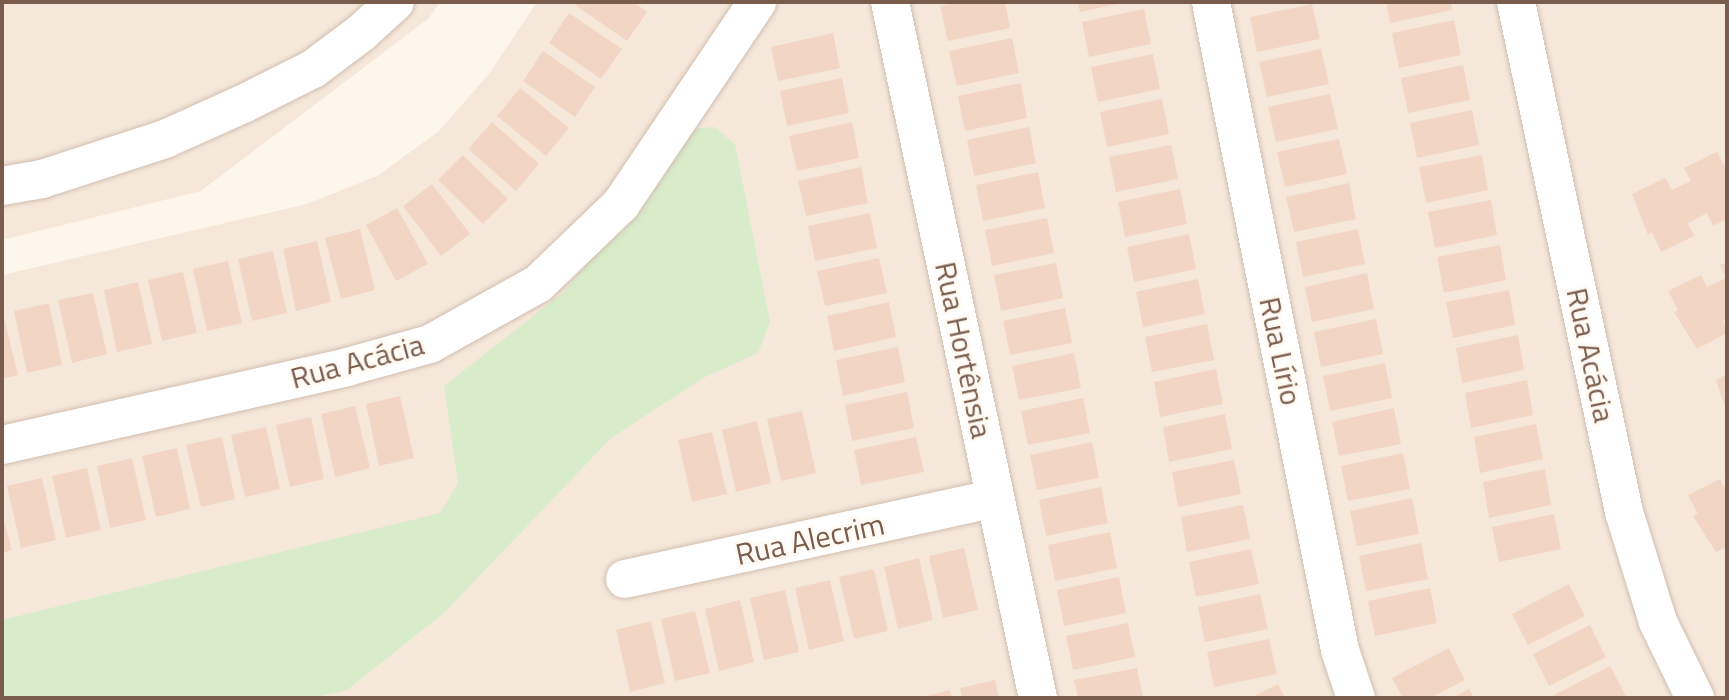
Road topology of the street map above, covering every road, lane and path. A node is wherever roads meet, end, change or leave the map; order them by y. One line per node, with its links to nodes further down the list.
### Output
1 (395, 2): 6 (street)
2 (757, 2): 7 (street, Rua Acácia)
3 (890, 2): 8 (street, Rua Hortênsia)
4 (1211, 2): 11 (street, Rua Lírio)
5 (1516, 2): 12 (street, Rua Acácia)
6 (2, 186)
7 (2, 445)
8 (995, 498): 9 (street, Rua Alecrim); 10 (street, Rua Hortênsia)
9 (625, 579)
10 (1038, 698)
11 (1356, 698)
12 (1695, 698)

